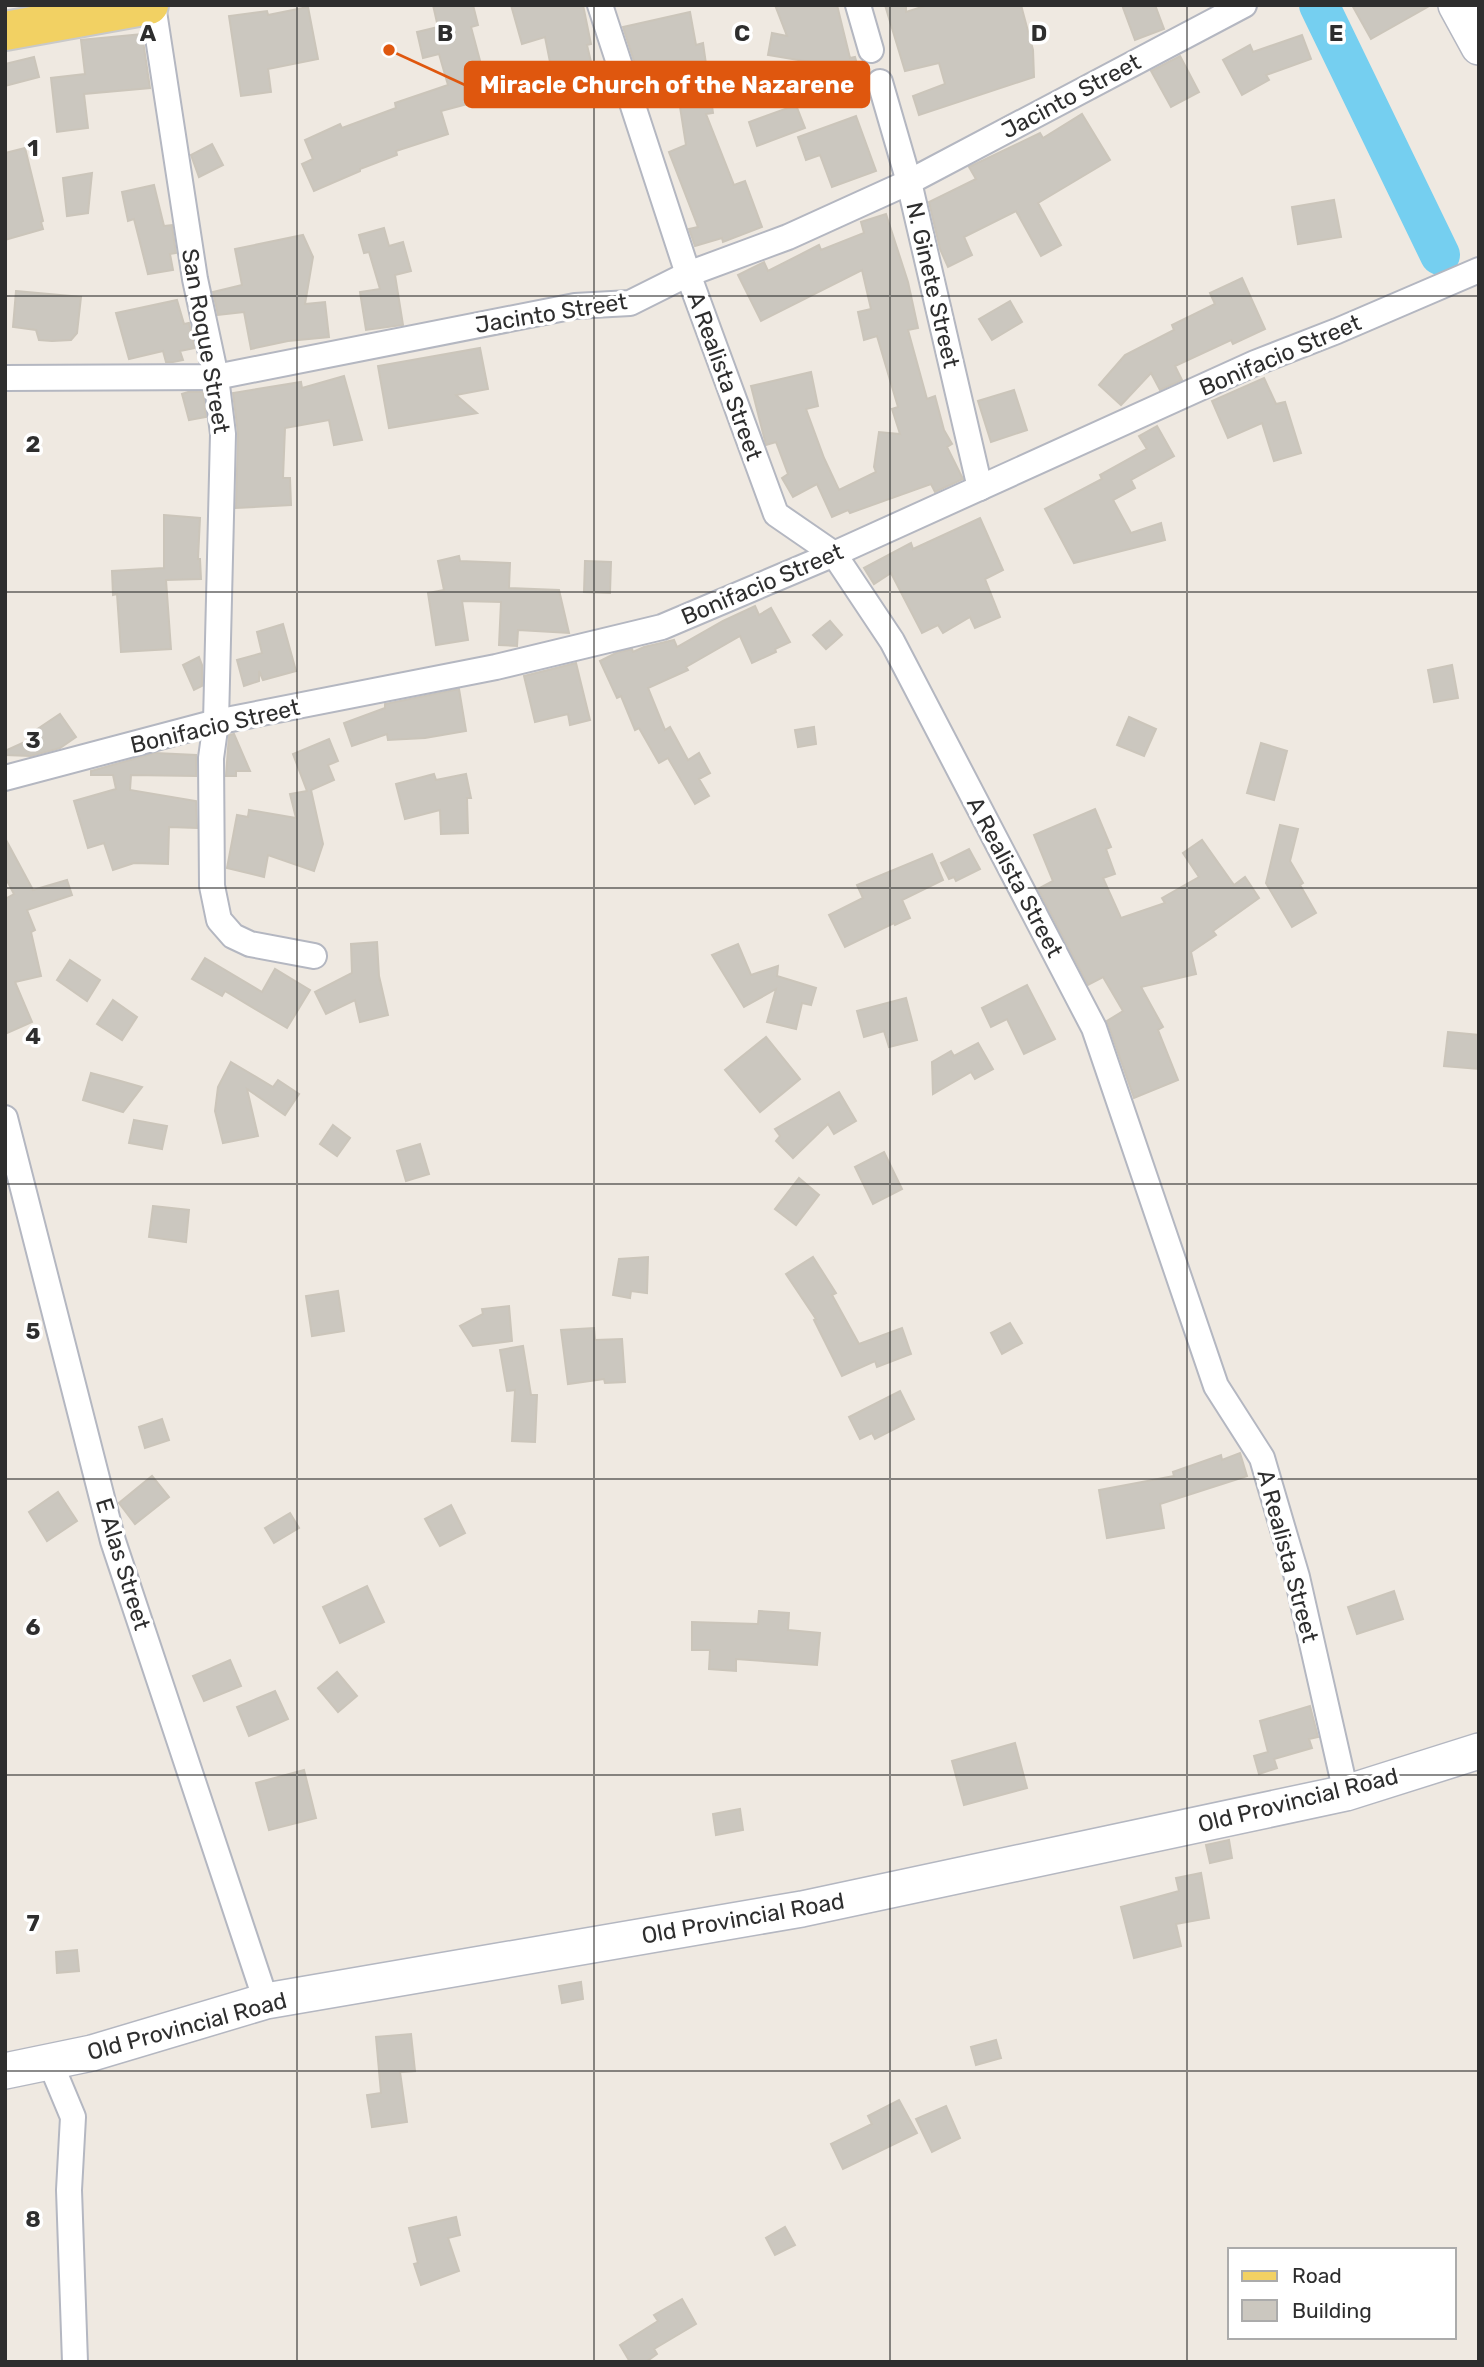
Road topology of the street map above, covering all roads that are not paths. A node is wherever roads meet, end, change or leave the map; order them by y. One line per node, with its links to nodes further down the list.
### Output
1 (151, 5): 6 (main road); 13 (street, San Roque Street)
2 (600, 5): 12 (street, A Realista Street)
3 (858, 5): 8 (street)
4 (1244, 5): 10 (street, Jacinto Street)
5 (1456, 5): 7 (main road)
6 (5, 32)
7 (1479, 47)
8 (871, 50)
9 (880, 82): 10 (street, N. Ginete Street)
10 (909, 182): 12 (street, Jacinto Street); 15 (street, N. Ginete Street)
11 (1479, 270): 15 (street, Bonifacio Street)
12 (688, 274): 13 (street, Jacinto Street); 16 (street, A Realista Street)
13 (216, 377): 14 (street, Jacinto Street); 17 (street, San Roque Street)
14 (5, 378)
15 (980, 488): 16 (street, Bonifacio Street)
16 (834, 554): 17 (street, Bonifacio Street); 22 (street, A Realista Street)
17 (216, 722): 18 (street, Bonifacio Street); 19 (street, San Roque Street)
18 (5, 778)
19 (314, 956)
20 (5, 1118): 23 (street, E Alas Street)
21 (1479, 1751): 22 (main road, Old Provincial Road)
22 (1346, 1793): 23 (main road, Old Provincial Road)
23 (266, 2001): 24 (main road, Old Provincial Road)
24 (50, 2062): 25 (main road, Old Provincial Road); 26 (street)
25 (5, 2071)
26 (75, 2362)

